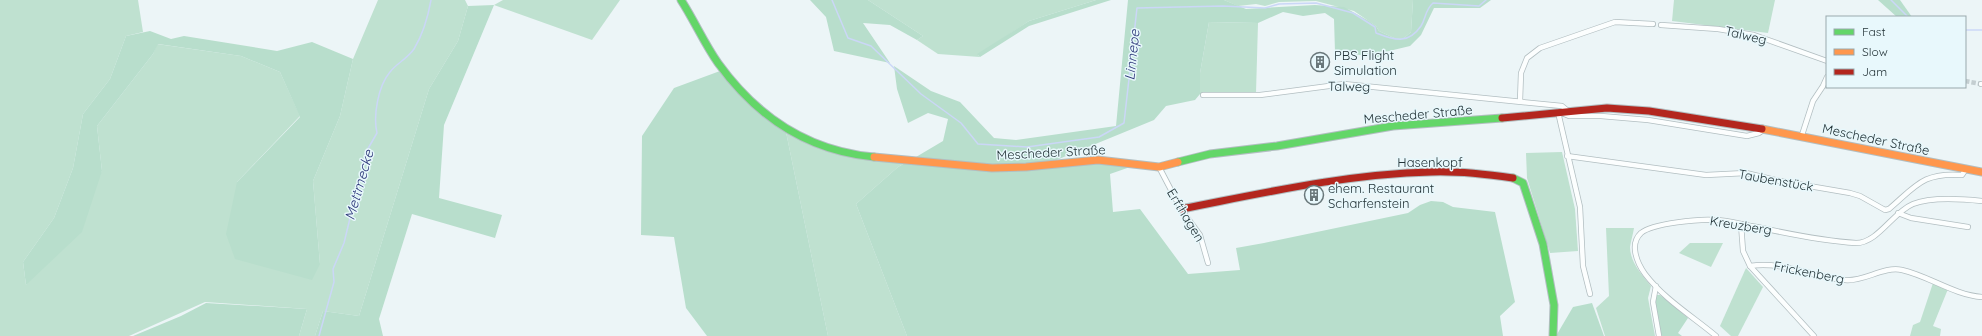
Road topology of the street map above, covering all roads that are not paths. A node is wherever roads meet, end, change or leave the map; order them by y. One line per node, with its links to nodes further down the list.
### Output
1 (681, 0): 13 (main road, Mescheder Straße)
2 (1653, 24): 7 (street)
3 (1661, 25): 4 (street, Talweg)
4 (1826, 61)
5 (1826, 79): 11 (street)
6 (1203, 95): 7 (street, Talweg)
7 (1520, 101): 8 (street, Talweg)
8 (1568, 111): 9 (main road, Mescheder Straße); 10 (main road, Mescheder Straße)
9 (1558, 112): 10 (street, Mescheder Straße); 12 (street); 13 (main road, Mescheder Straße)
10 (1765, 129): 11 (main road, Mescheder Straße)
11 (1802, 135): 14 (main road, Mescheder Straße)
12 (1567, 156): 14 (street, Taubenstück); 24 (street)
13 (1160, 167): 17 (street, Erfthagen)
14 (1966, 169): 15 (main road, Mescheder Straße)
15 (1982, 172)
16 (1982, 201): 18 (street, Kreuzberg)
17 (1181, 209): 21 (street, Erfthagen); 26 (main road, Hasenkopf)
18 (1898, 213): 19 (street, Kreuzberg); 20 (street)
19 (1741, 224): 22 (street); 23 (street, Kreuzberg)
20 (1968, 227)
21 (1208, 263)
22 (1750, 266): 25 (street, Frickenberg); 29 (street)
23 (1656, 286): 27 (street); 28 (street, Kreuzberg)
24 (1590, 294)
25 (1982, 297)
26 (1553, 336)
27 (1658, 336)
28 (1716, 336)
29 (1814, 336)

